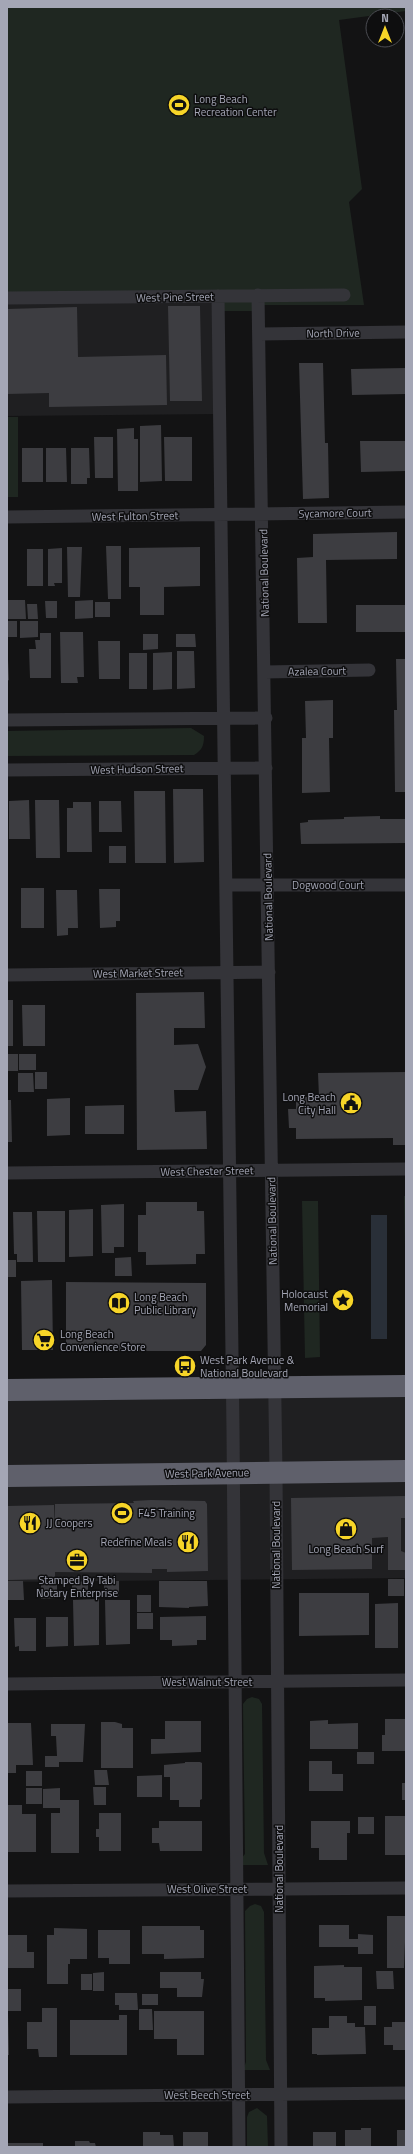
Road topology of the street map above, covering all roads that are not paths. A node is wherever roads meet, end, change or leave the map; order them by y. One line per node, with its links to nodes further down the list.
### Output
1 (258, 295): 2 (street, West Pine Street); 3 (street, West Pine Street); 6 (street, National Boulevard)
2 (344, 295)
3 (218, 296): 4 (street, West Pine Street); 9 (street)
4 (7, 298)
5 (406, 332): 6 (street, North Drive)
6 (259, 334): 8 (street, National Boulevard)
7 (406, 512): 8 (street, Sycamore Court)
8 (263, 514): 9 (street, West Fulton Street); 12 (street, National Boulevard)
9 (221, 515): 10 (street, West Fulton Street); 13 (street)
10 (7, 517)
11 (369, 670): 12 (street, Azalea Court)
12 (265, 672): 14 (street, National Boulevard)
13 (224, 718): 14 (street); 15 (street); 16 (street)
14 (266, 718): 17 (street, National Boulevard)
15 (7, 720)
16 (224, 768): 17 (street, West Hudson Street); 18 (street, West Hudson Street); 19 (street)
17 (266, 768): 20 (street, National Boulevard)
18 (7, 770)
19 (226, 885): 20 (street, Dogwood Court); 22 (street)
20 (268, 885): 21 (street, Dogwood Court); 23 (street, National Boulevard)
21 (406, 885)
22 (227, 972): 23 (street, West Market Street); 24 (street, West Market Street); 26 (street)
23 (269, 972): 27 (street, National Boulevard)
24 (7, 975)
25 (406, 1169): 27 (street, West Chester Street)
26 (230, 1171): 27 (street, West Chester Street); 28 (street, West Chester Street); 30 (street)
27 (272, 1171): 31 (street, National Boulevard)
28 (7, 1173)
29 (406, 1386): 31 (highway)
30 (233, 1388): 31 (highway); 32 (highway); 35 (street)
31 (274, 1388): 34 (street, National Boulevard)
32 (7, 1390)
33 (406, 1470): 34 (highway, West Park Avenue)
34 (276, 1472): 35 (highway, West Park Avenue); 39 (street, National Boulevard)
35 (234, 1473): 36 (highway, West Park Avenue); 38 (street)
36 (7, 1476)
37 (406, 1680): 39 (street, West Walnut Street)
38 (236, 1681): 39 (street, West Walnut Street); 40 (street, West Walnut Street); 42 (street)
39 (277, 1682): 43 (street, National Boulevard)
40 (7, 1684)
41 (406, 1888): 43 (street, West Olive Street)
42 (237, 1889): 43 (street, West Olive Street); 44 (street, West Olive Street); 47 (street)
43 (279, 1889): 46 (street, National Boulevard)
44 (7, 1892)
45 (406, 2093): 46 (street, West Beech Street)
46 (280, 2094): 47 (street, West Beech Street); 50 (street, National Boulevard)
47 (239, 2095): 48 (street, West Beech Street); 49 (street)
48 (7, 2097)
49 (239, 2147)
50 (281, 2147)

